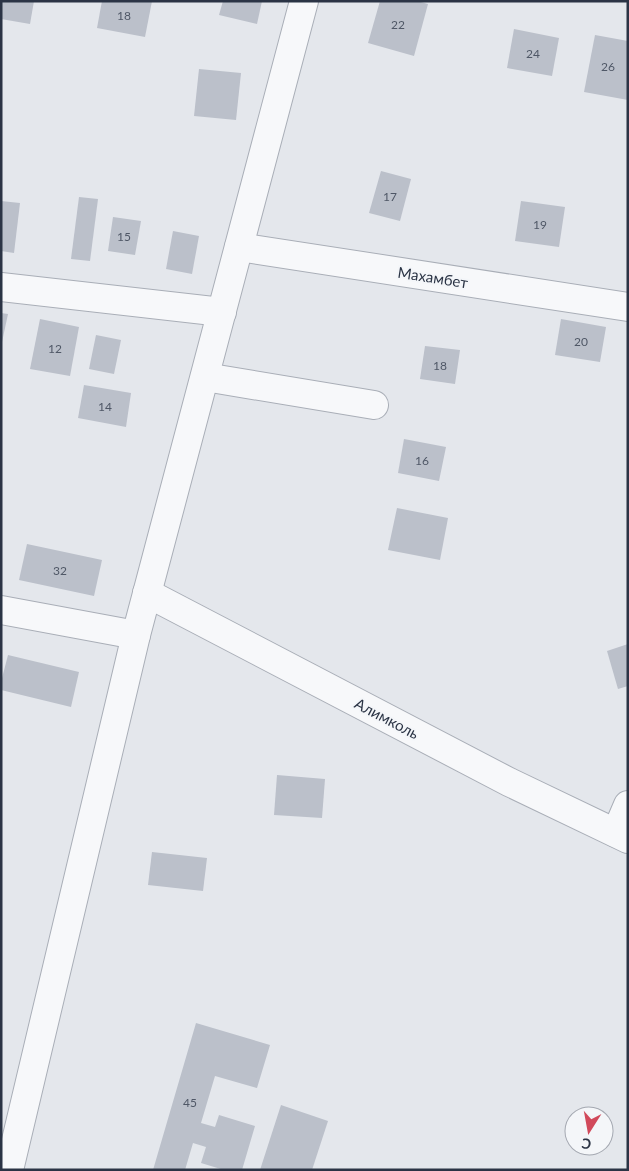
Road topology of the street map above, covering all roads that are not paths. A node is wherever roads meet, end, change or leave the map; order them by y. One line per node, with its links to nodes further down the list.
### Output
1 (304, 1): 2 (street)
2 (239, 247): 4 (street, Махамбет); 5 (street)
3 (1, 287): 5 (street)
4 (628, 307)
5 (222, 312): 6 (street)
6 (204, 377): 7 (street); 8 (street)
7 (374, 405)
8 (147, 593): 10 (street); 12 (street, Алимколь)
9 (1, 610): 10 (street)
10 (136, 634): 13 (street)
11 (628, 805): 12 (street)
12 (622, 836)
13 (10, 1170)

